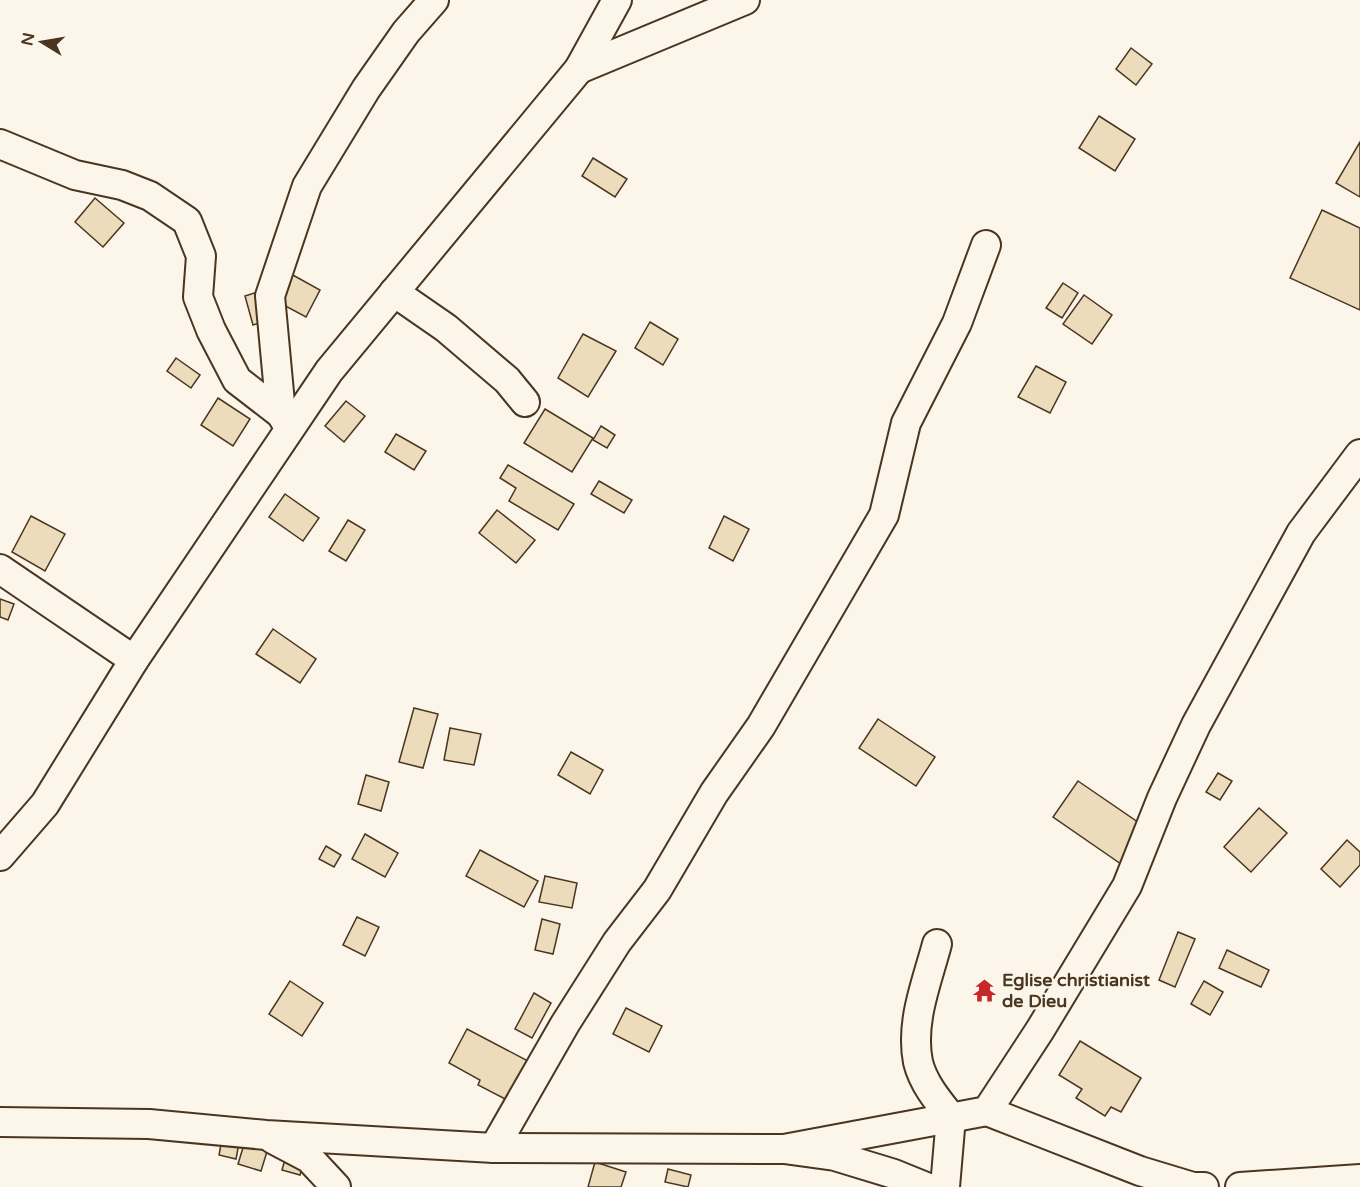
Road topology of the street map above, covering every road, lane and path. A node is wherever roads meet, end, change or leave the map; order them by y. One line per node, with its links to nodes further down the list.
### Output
1 (434, 0): 9 (street)
2 (617, 0): 4 (street)
3 (745, 0): 4 (street)
4 (579, 69): 7 (street)
5 (0, 144): 9 (street)
6 (986, 244): 19 (street)
7 (394, 292): 8 (street); 9 (street)
8 (525, 402)
9 (285, 421): 12 (street)
10 (1360, 454): 15 (street)
11 (0, 569): 12 (street)
12 (134, 660): 13 (street)
13 (0, 856)
14 (937, 944): 16 (street)
15 (987, 1111): 16 (street); 25 (street)
16 (951, 1117): 20 (street); 24 (street)
17 (0, 1122): 18 (street)
18 (266, 1135): 19 (street); 22 (street)
19 (494, 1148): 20 (street)
20 (784, 1149): 23 (street)
21 (1360, 1179): 26 (street)
22 (336, 1187)
23 (926, 1187)
24 (945, 1187)
25 (1204, 1187)
26 (1240, 1187)

